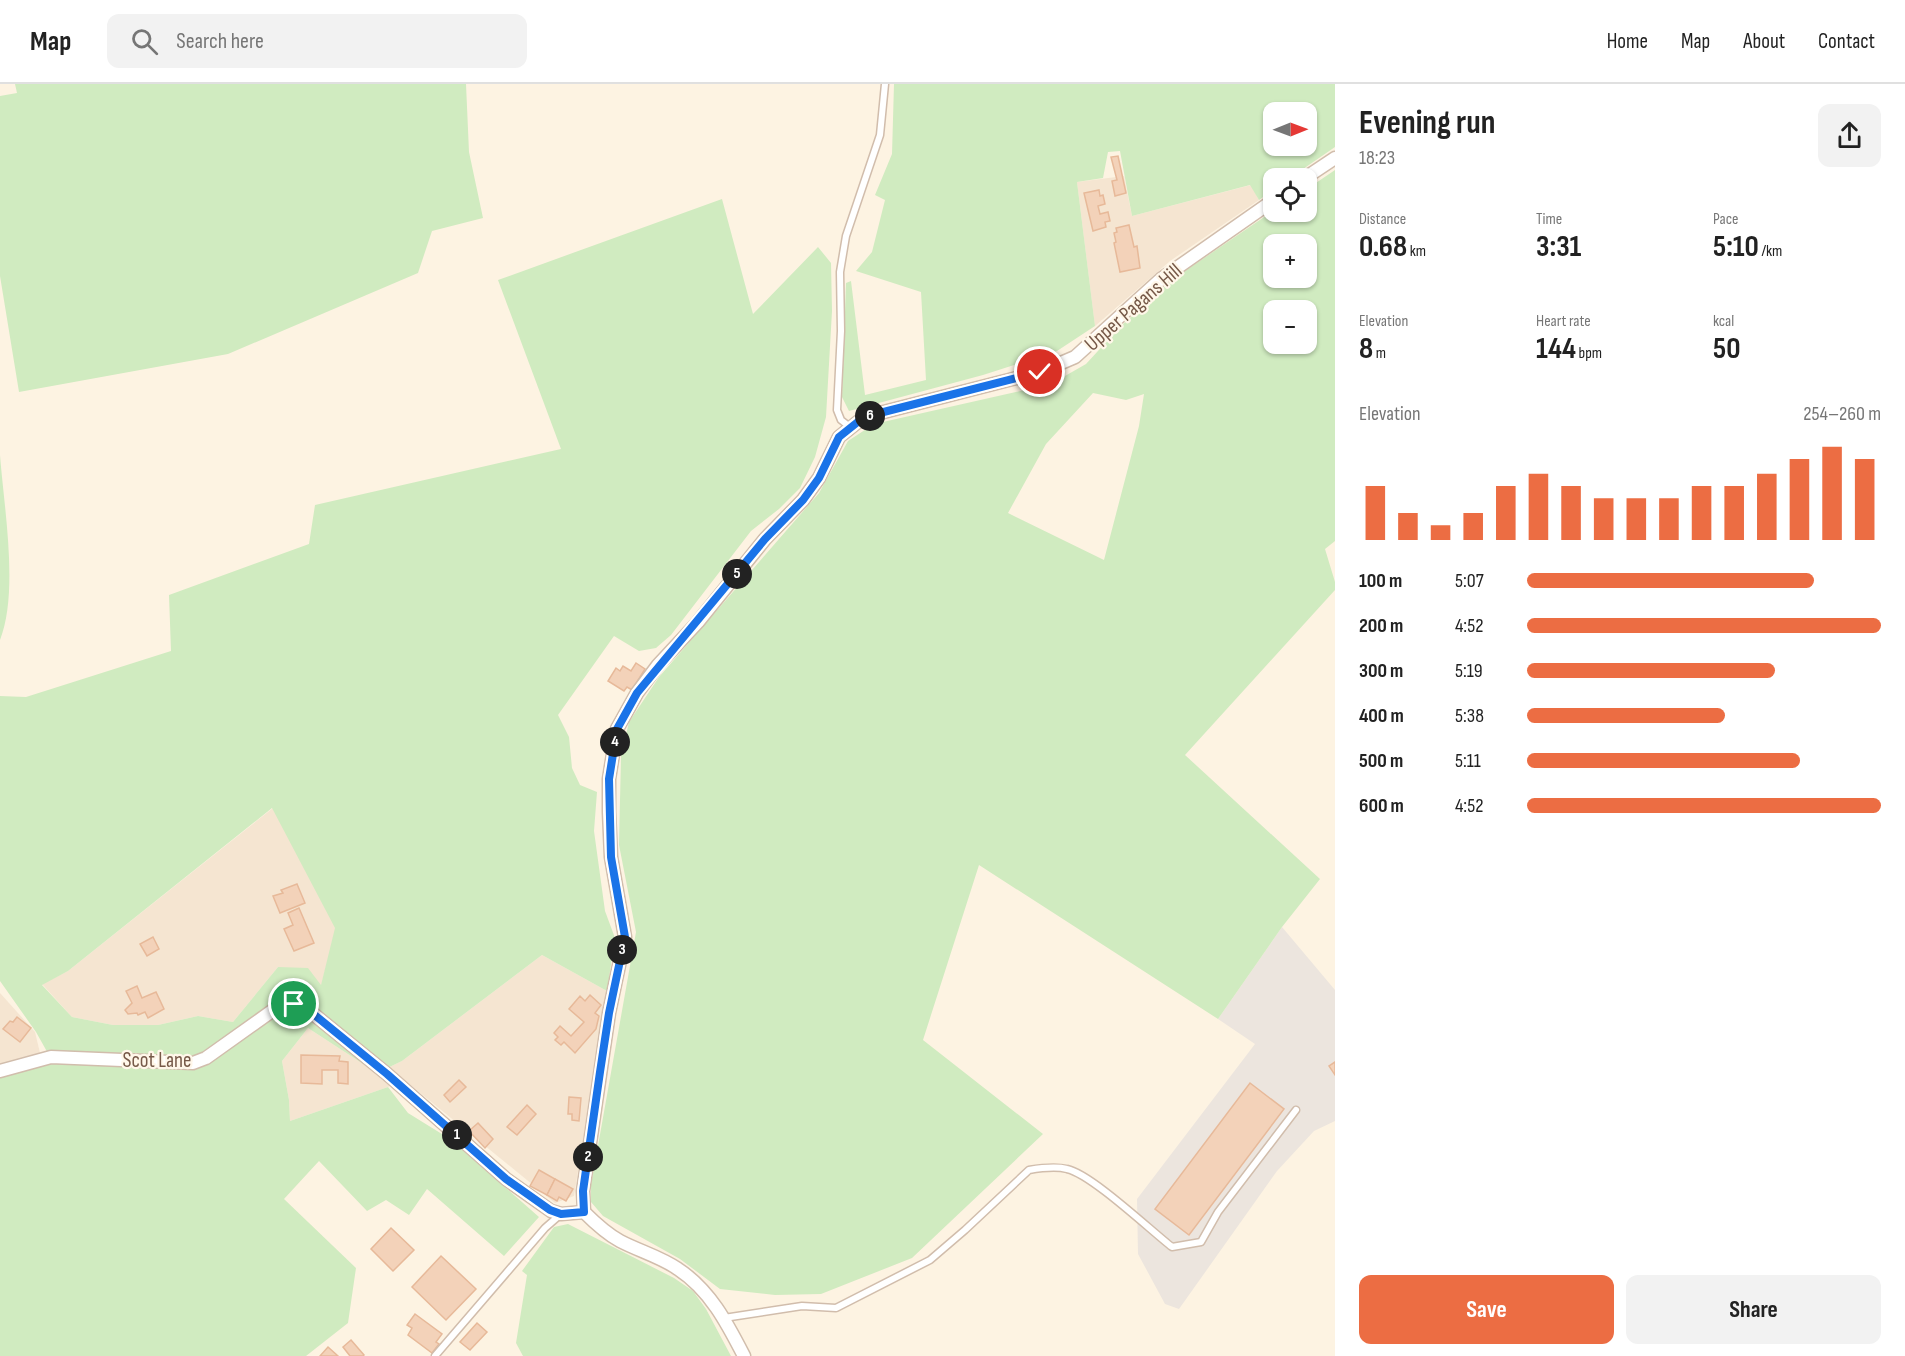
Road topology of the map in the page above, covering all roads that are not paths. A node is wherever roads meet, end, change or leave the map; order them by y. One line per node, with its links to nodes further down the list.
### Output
1 (885, 84): 5 (lane)
2 (1335, 158): 3 (street)
3 (1317, 170)
4 (1263, 208): 5 (street, Upper Pagans Hill)
5 (851, 428): 8 (street, Upper Pagans Hill)
6 (0, 1071): 9 (street, Scot Lane)
7 (1296, 1110): 10 (lane)
8 (584, 1212): 9 (street); 10 (street)
9 (561, 1214): 11 (lane)
10 (723, 1318): 12 (street)
11 (435, 1356)
12 (744, 1356)

